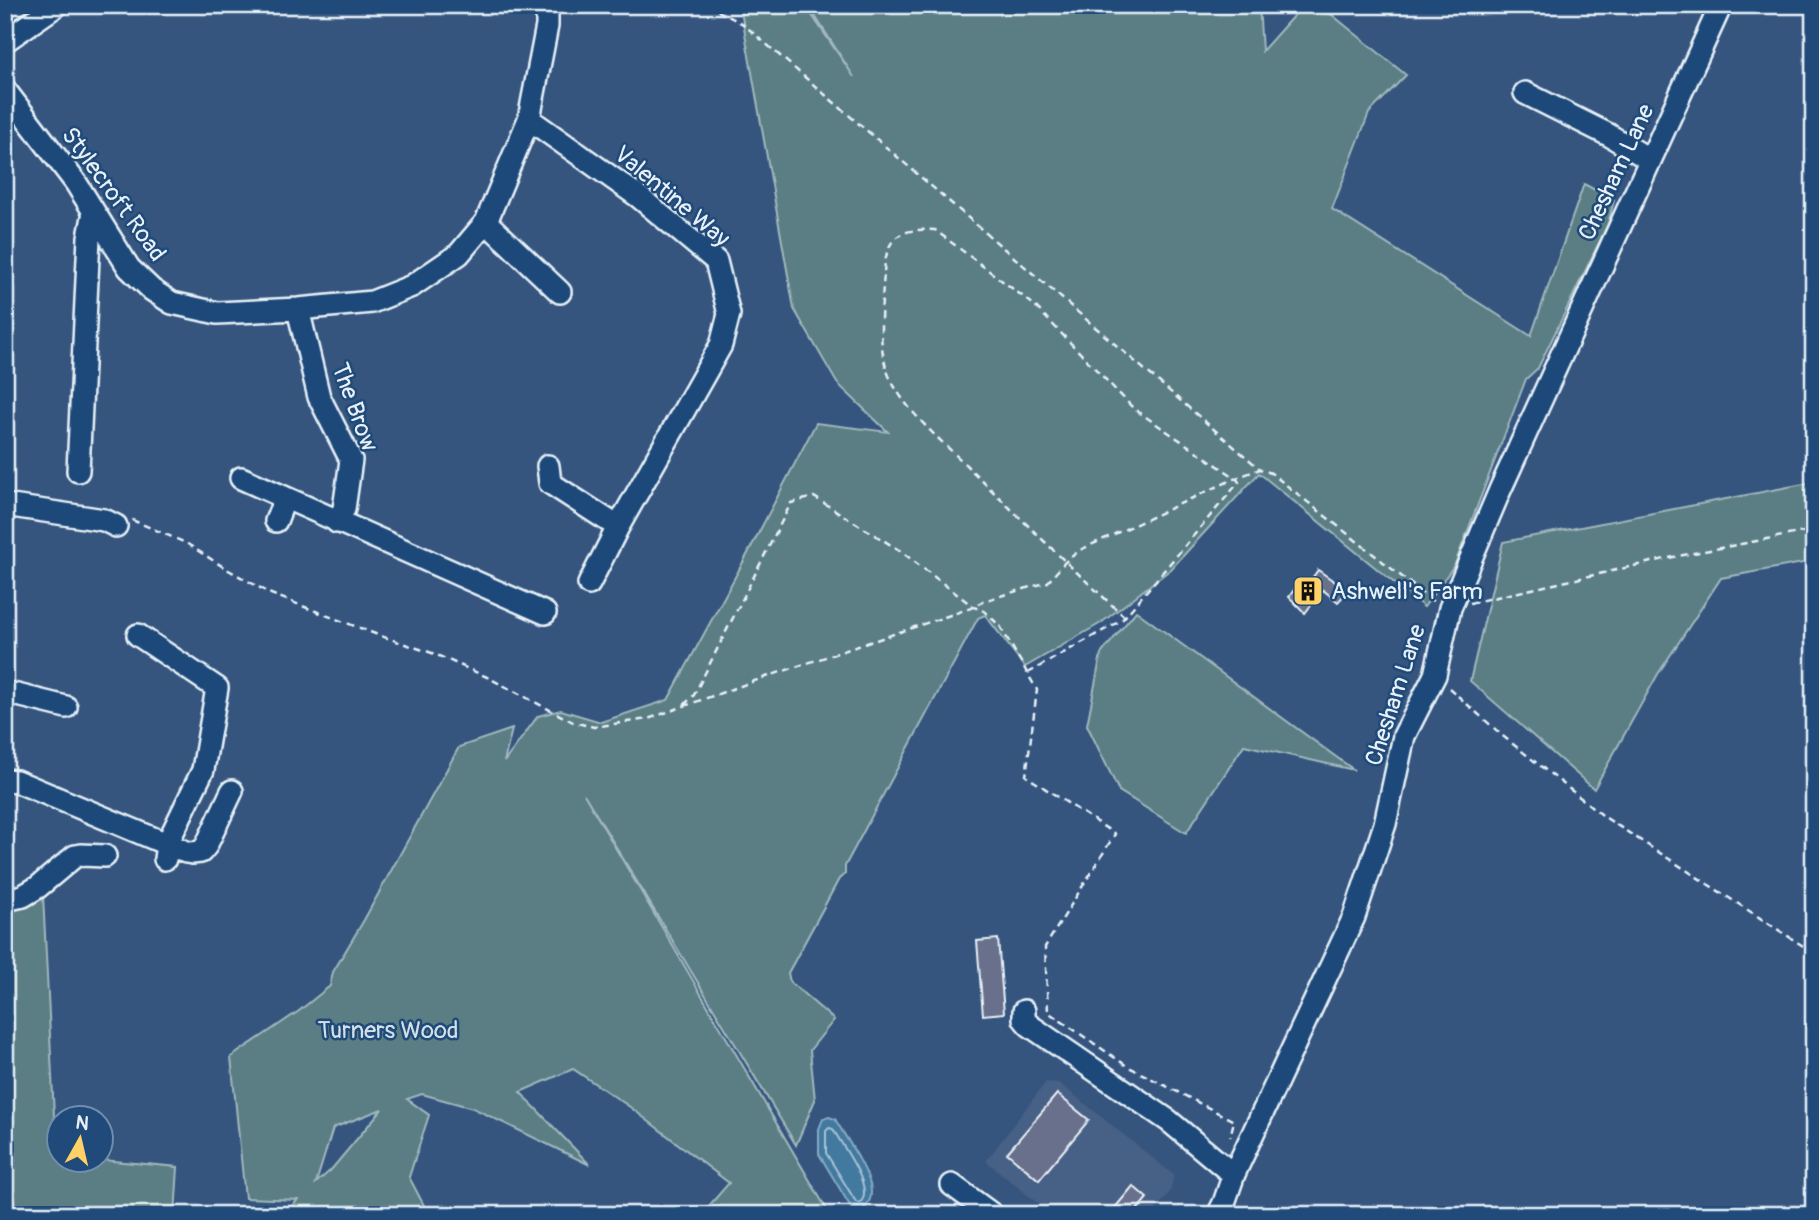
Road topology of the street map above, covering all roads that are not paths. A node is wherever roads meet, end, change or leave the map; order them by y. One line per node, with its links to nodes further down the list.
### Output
1 (58, 5): 4 (street)
2 (547, 5): 7 (street, Stylecroft Road)
3 (1721, 5): 8 (street, Chesham Lane)
4 (5, 41)
5 (5, 90): 9 (street, Stylecroft Road)
6 (1525, 93): 8 (street)
7 (529, 119): 10 (street, Stylecroft Road); 21 (street, Valentine Way)
8 (1650, 160): 33 (street, Chesham Lane)
9 (94, 212): 12 (street, Stylecroft Road); 14 (street)
10 (486, 222): 11 (street); 12 (street, Stylecroft Road)
11 (560, 292)
12 (298, 309): 20 (street, The Brow)
13 (548, 466): 21 (street)
14 (78, 471)
15 (241, 478): 16 (street)
16 (285, 498): 19 (street); 20 (street)
17 (5, 505): 18 (street)
18 (119, 521)
19 (276, 521)
20 (337, 522): 23 (street)
21 (618, 527): 22 (street, Valentine Way)
22 (589, 584)
23 (540, 604)
24 (138, 635): 29 (street)
25 (5, 692): 26 (street)
26 (66, 707)
27 (5, 780): 29 (street)
28 (232, 791): 29 (street)
29 (166, 851)
30 (105, 856): 31 (street)
31 (5, 900)
32 (1024, 1011): 33 (street)
33 (1229, 1170): 36 (street, Chesham Lane)
34 (952, 1185): 35 (street)
35 (993, 1215)
36 (1218, 1215)

